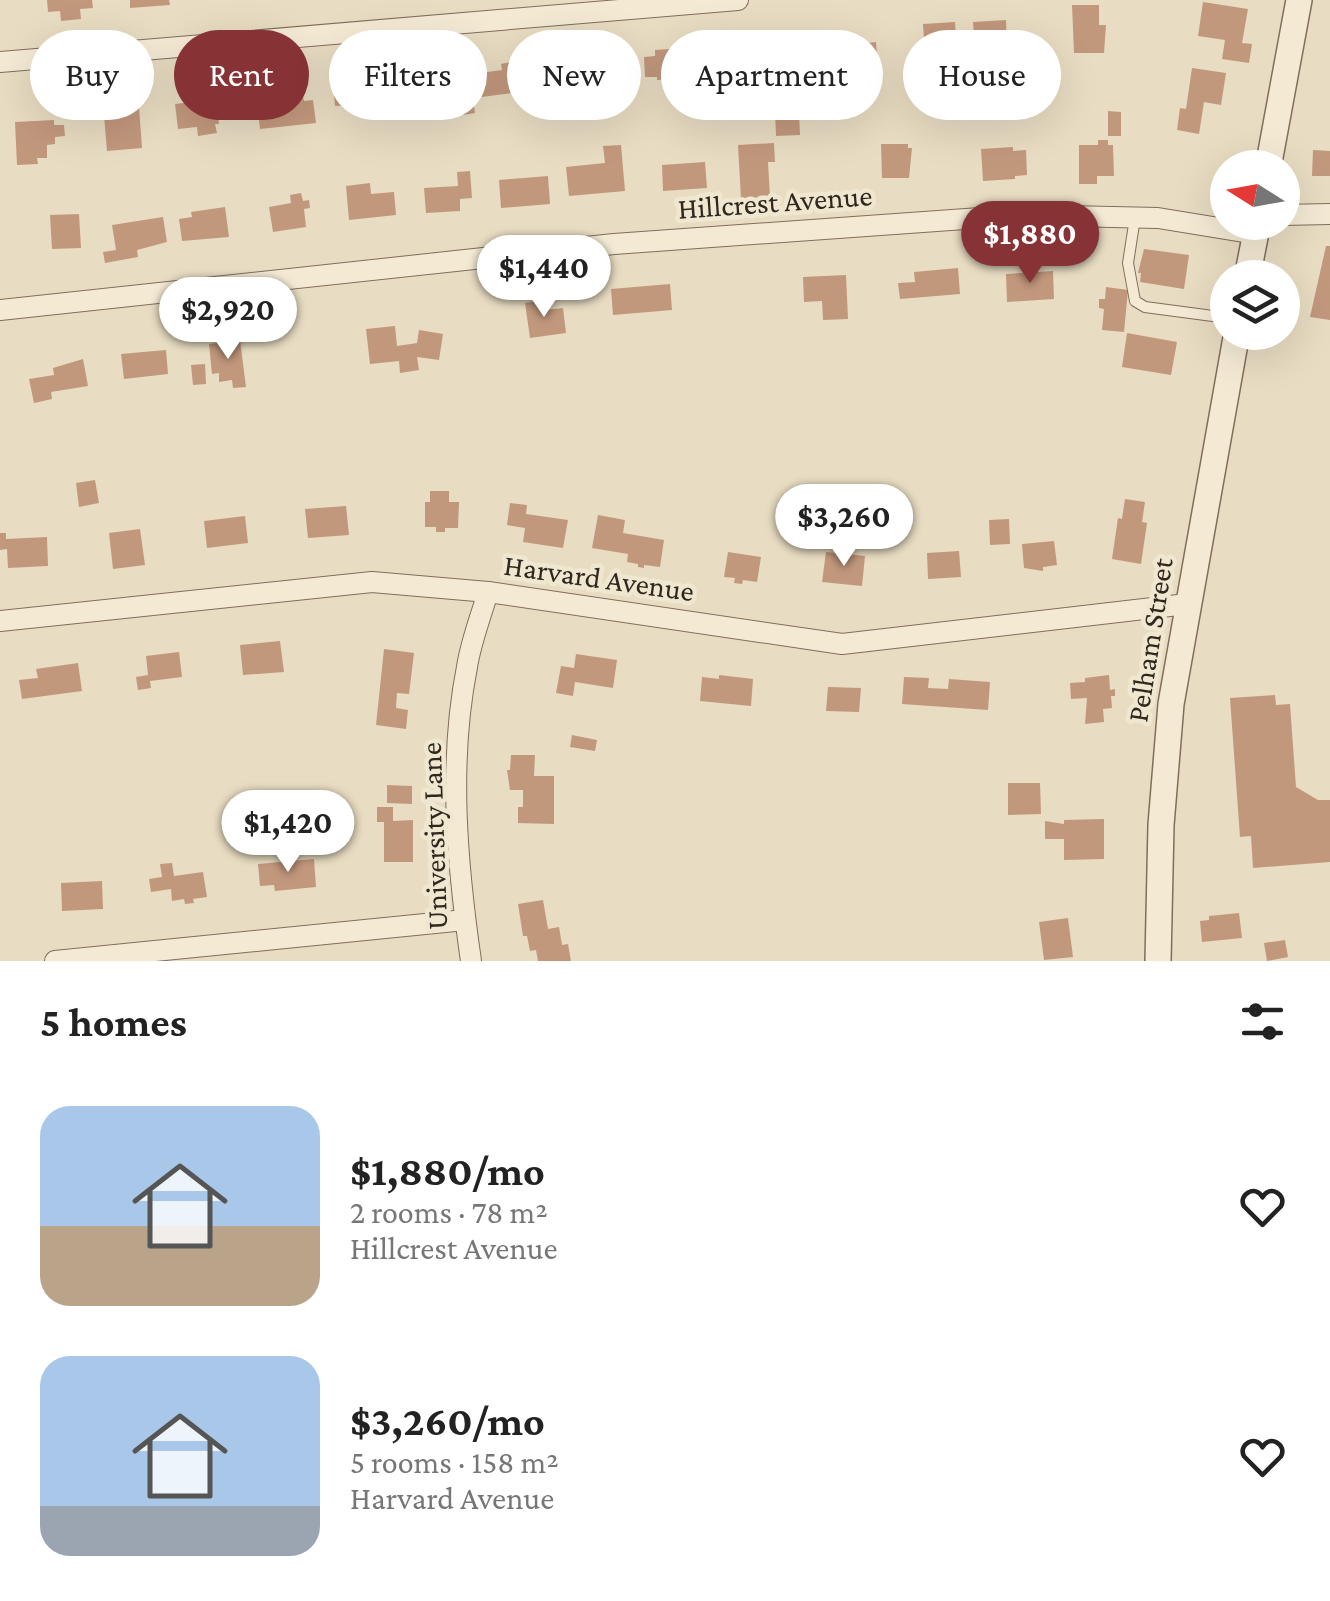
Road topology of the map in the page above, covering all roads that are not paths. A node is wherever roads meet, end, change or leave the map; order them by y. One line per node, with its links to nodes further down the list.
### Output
1 (738, 0): 3 (street)
2 (1299, 0): 4 (street)
3 (0, 62)
4 (1271, 150)
5 (1330, 214): 6 (street)
6 (1300, 215)
7 (1135, 218): 8 (street, Hillcrest Avenue); 9 (street, Hillcrest Avenue); 10 (lane)
8 (1210, 224)
9 (0, 310)
10 (1210, 316)
11 (1234, 350): 13 (street, Pelham Street)
12 (488, 592): 13 (street, Harvard Avenue); 14 (street, Harvard Avenue); 15 (street, University Lane)
13 (1187, 604): 18 (street, Pelham Street)
14 (0, 621)
15 (465, 920): 16 (street); 17 (street, University Lane)
16 (55, 961)
17 (471, 961)
18 (1158, 961)

